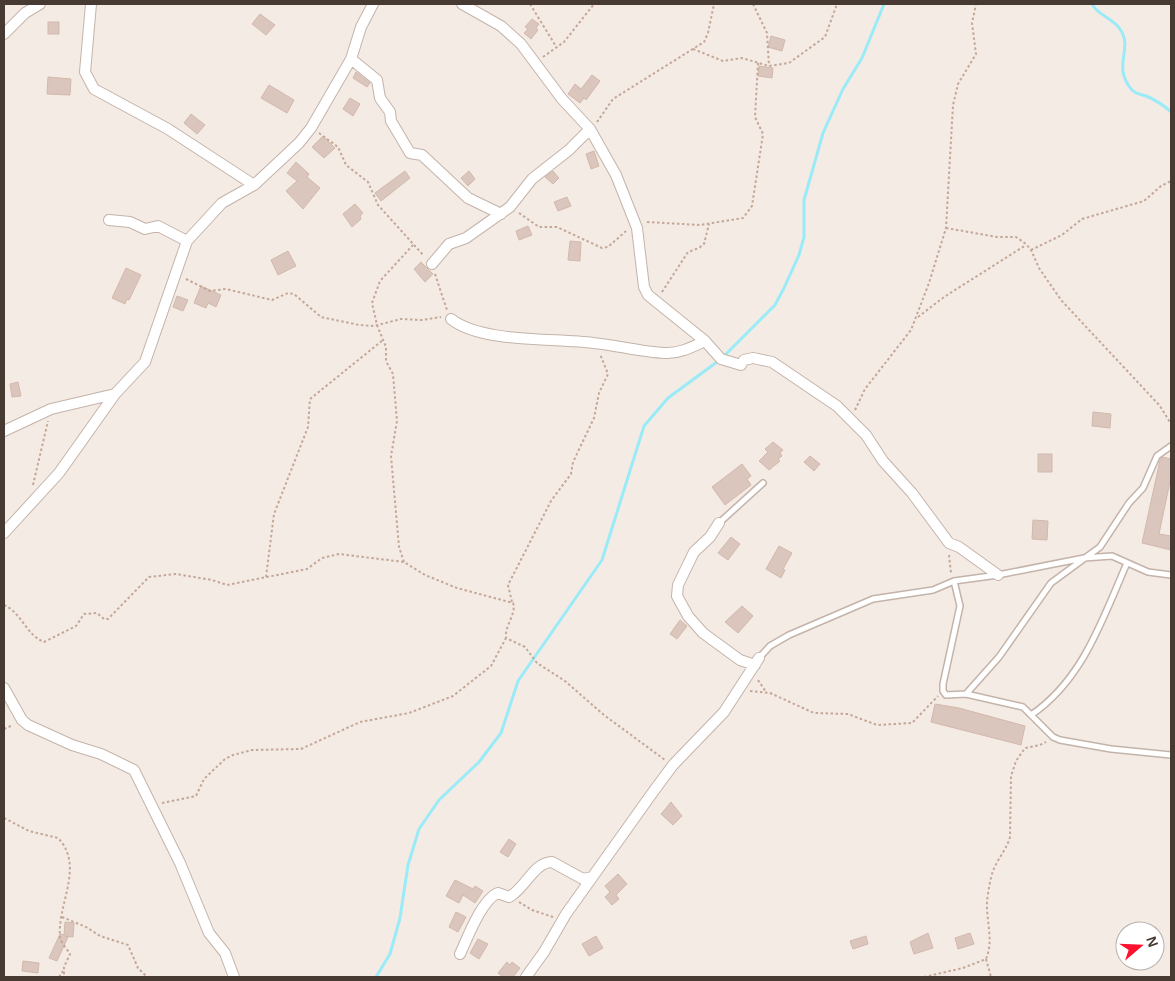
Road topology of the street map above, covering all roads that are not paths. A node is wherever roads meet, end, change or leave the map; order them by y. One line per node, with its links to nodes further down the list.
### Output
1 (40, 4): 5 (street)
2 (91, 4): 8 (street)
3 (373, 4): 6 (street)
4 (462, 4): 7 (street)
5 (4, 34)
6 (352, 60): 8 (street); 9 (street)
7 (590, 129): 9 (street); 14 (street)
8 (254, 186): 11 (street)
9 (501, 214): 12 (street)
10 (109, 220): 11 (street)
11 (187, 241): 15 (street)
12 (432, 264)
13 (451, 319): 14 (street)
14 (705, 342): 23 (street)
15 (115, 394): 16 (street); 20 (street)
16 (4, 431)
17 (1171, 446): 21 (lane)
18 (763, 483): 19 (lane)
19 (718, 523): 26 (street)
20 (4, 533)
21 (1084, 558): 22 (lane); 23 (lane); 28 (lane)
22 (1127, 563): 24 (lane); 29 (lane)
23 (998, 575): 25 (lane)
24 (1171, 575)
25 (954, 581): 26 (lane); 28 (lane)
26 (755, 664): 31 (street)
27 (4, 688): 33 (street)
28 (966, 694): 29 (lane)
29 (1031, 715): 30 (lane)
30 (1171, 755)
31 (592, 877): 32 (street); 34 (street)
32 (460, 954)
33 (234, 977)
34 (526, 977)

